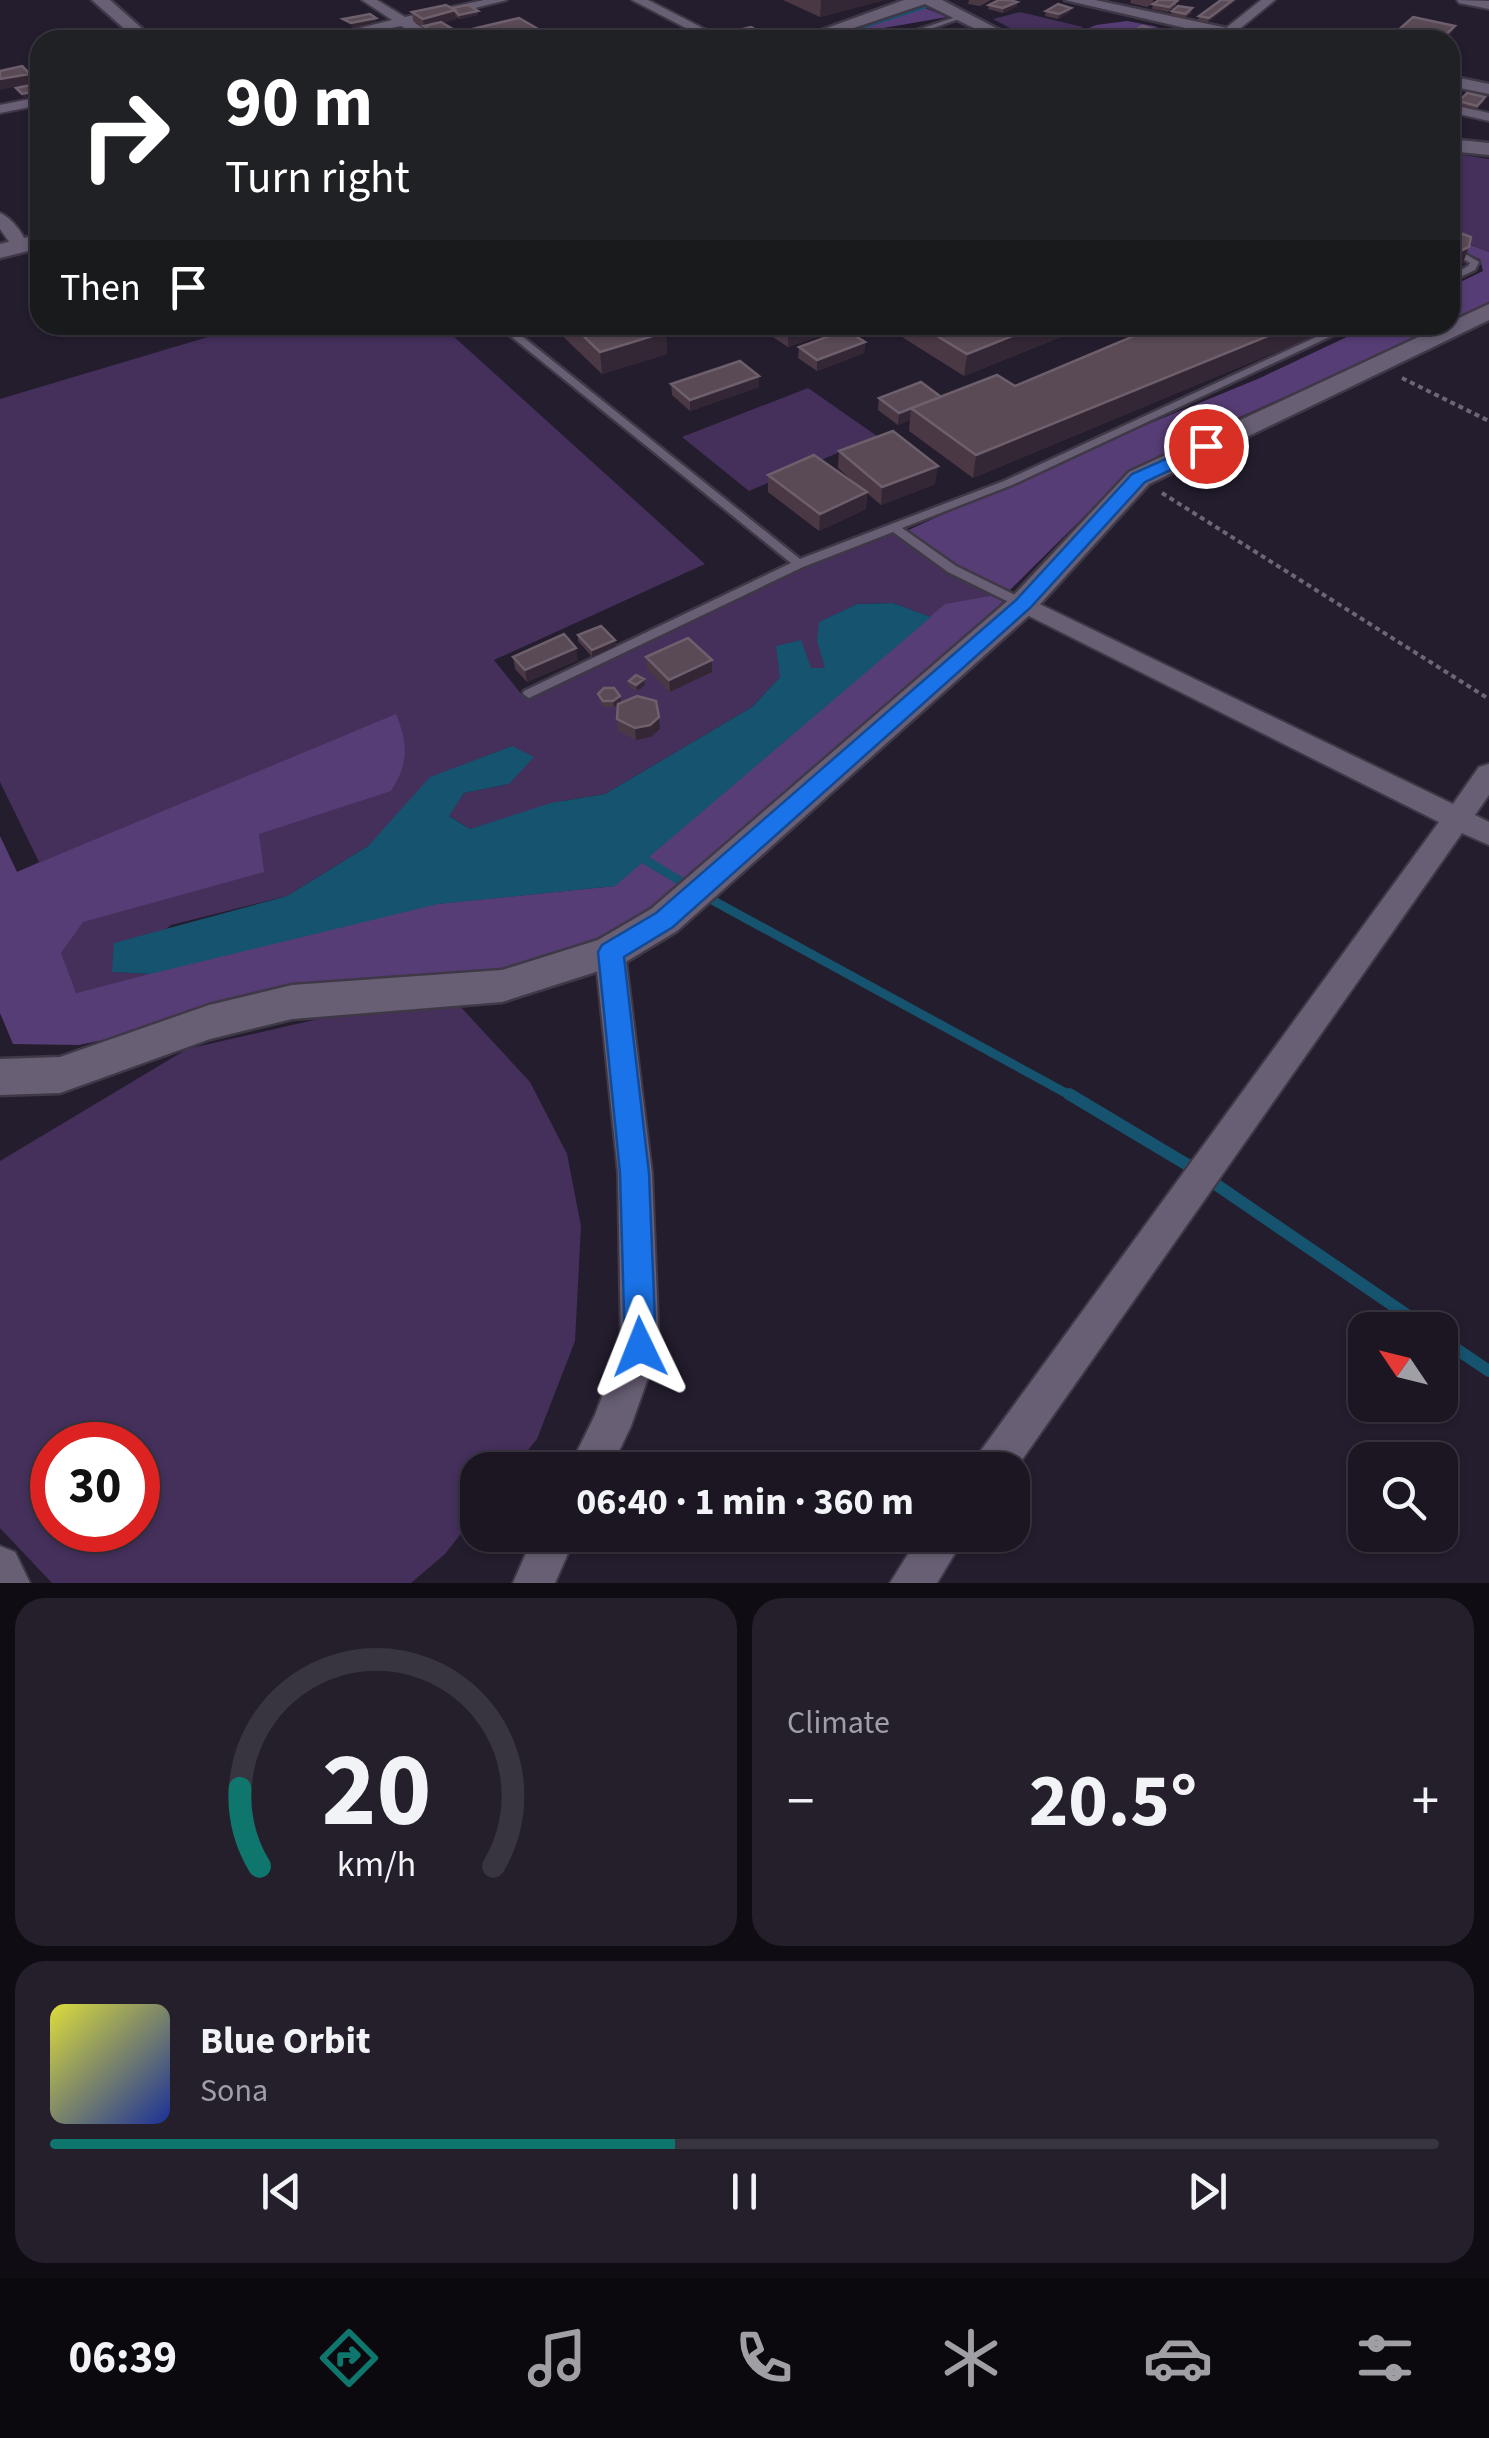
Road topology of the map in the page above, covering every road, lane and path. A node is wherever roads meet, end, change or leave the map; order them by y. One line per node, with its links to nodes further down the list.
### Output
1 (100, 0): 13 (street)
2 (368, 0): 12 (street)
3 (500, 0): 12 (street)
4 (638, 0): 16 (street)
5 (920, 0): 17 (street)
6 (930, 0): 11 (street)
7 (1073, 0): 20 (street)
8 (1269, 0): 21 (street)
9 (1462, 0): 10 (street)
10 (1489, 5)
11 (964, 16): 18 (lane); 19 (street)
12 (402, 22): 14 (street); 15 (street)
13 (135, 30)
14 (365, 30)
15 (416, 30)
16 (699, 30)
17 (832, 30)
18 (922, 30)
19 (991, 30)
20 (1197, 30)
21 (1230, 30)
22 (1460, 87): 23 (street)
23 (1489, 89)
24 (30, 102): 25 (street)
25 (0, 109)
26 (1460, 110): 27 (street)
27 (1489, 117)
28 (1460, 146): 29 (street)
29 (1489, 149)
30 (0, 218): 31 (street)
31 (20, 246)
32 (1460, 254): 33 (lane)
33 (1460, 274)
34 (1489, 311): 35 (street)
35 (1460, 325)
36 (514, 335): 43 (lane)
37 (1329, 335): 42 (lane)
38 (1440, 335): 39 (street)
39 (1376, 366): 40 (path); 41 (street)
40 (1489, 421)
41 (1139, 478): 44 (street); 46 (path)
42 (895, 528): 43 (lane); 44 (lane)
43 (799, 564): 45 (lane)
44 (1023, 604): 48 (street); 50 (street)
45 (529, 694)
46 (1489, 699)
47 (1489, 774): 48 (street)
48 (1456, 818): 49 (street); 53 (street)
49 (1489, 834)
50 (610, 952): 51 (street); 52 (street)
51 (0, 1077)
52 (597, 1452)
53 (1004, 1452)
54 (548, 1552): 58 (street)
55 (933, 1552): 59 (street)
56 (0, 1567): 57 (street)
57 (9, 1583)
58 (534, 1583)
59 (911, 1583)

